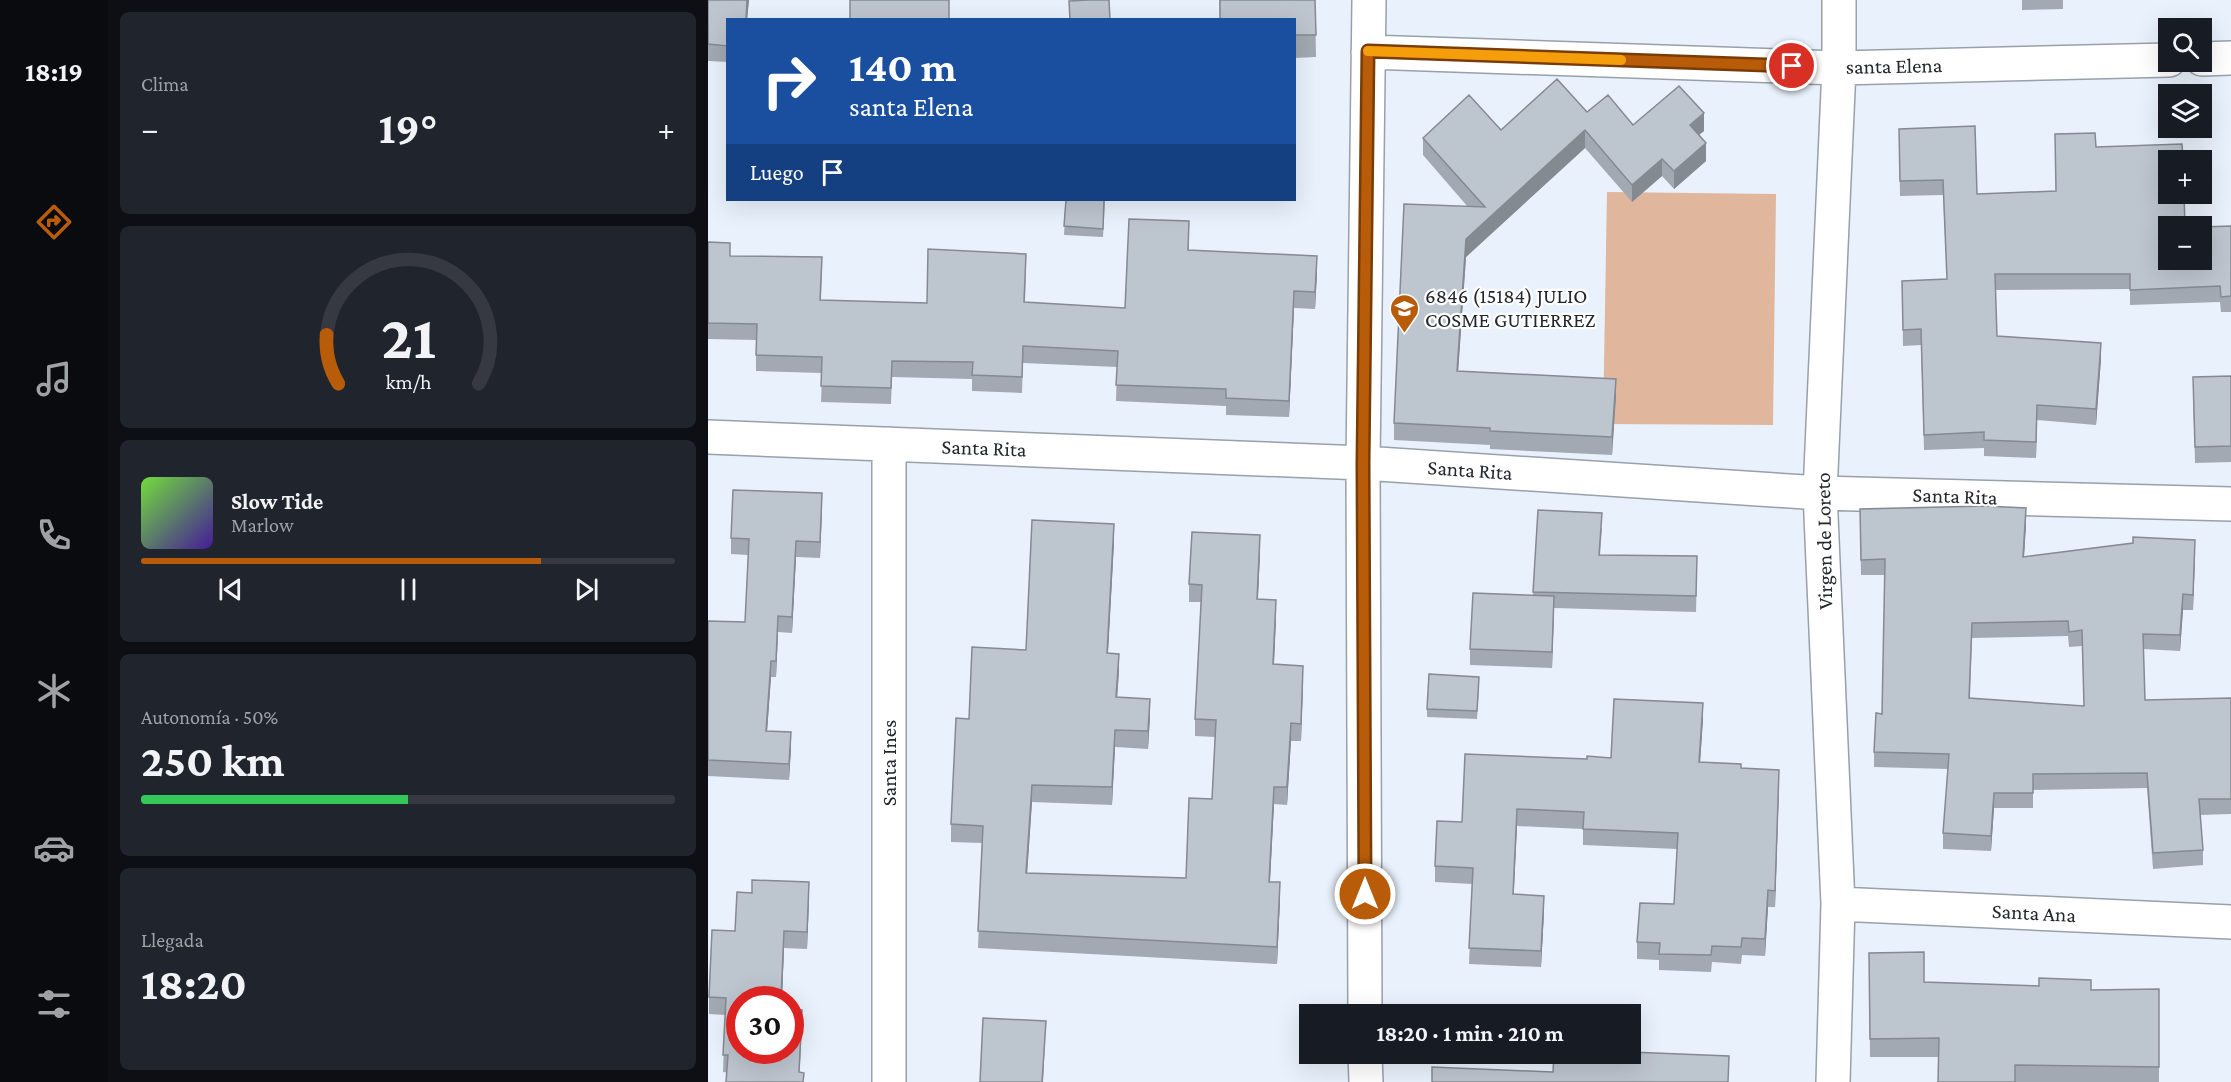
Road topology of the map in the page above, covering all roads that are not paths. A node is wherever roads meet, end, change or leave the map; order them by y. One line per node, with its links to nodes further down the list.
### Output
1 (1369, 0): 3 (street)
2 (1839, 0): 7 (street, Virgen de Loreto)
3 (1368, 51): 7 (street, santa Elena); 10 (street)
4 (2231, 58): 5 (street)
5 (2212, 59)
6 (2158, 60): 7 (street, santa Elena)
7 (1839, 68): 11 (street, Virgen de Loreto)
8 (708, 437): 9 (street, Santa Rita)
9 (889, 444): 10 (street, Santa Rita); 17 (street, Santa Ines)
10 (1363, 463): 11 (street, Santa Rita); 15 (street)
11 (1820, 493): 12 (street, Santa Rita); 13 (street, Virgen de Loreto)
12 (2231, 504)
13 (1838, 904): 14 (street, Santa Ana); 19 (street, Virgen de Loreto)
14 (2231, 922)
15 (1365, 1004)
16 (1365, 1064): 18 (street)
17 (888, 1082)
18 (1365, 1082)
19 (1833, 1082)

